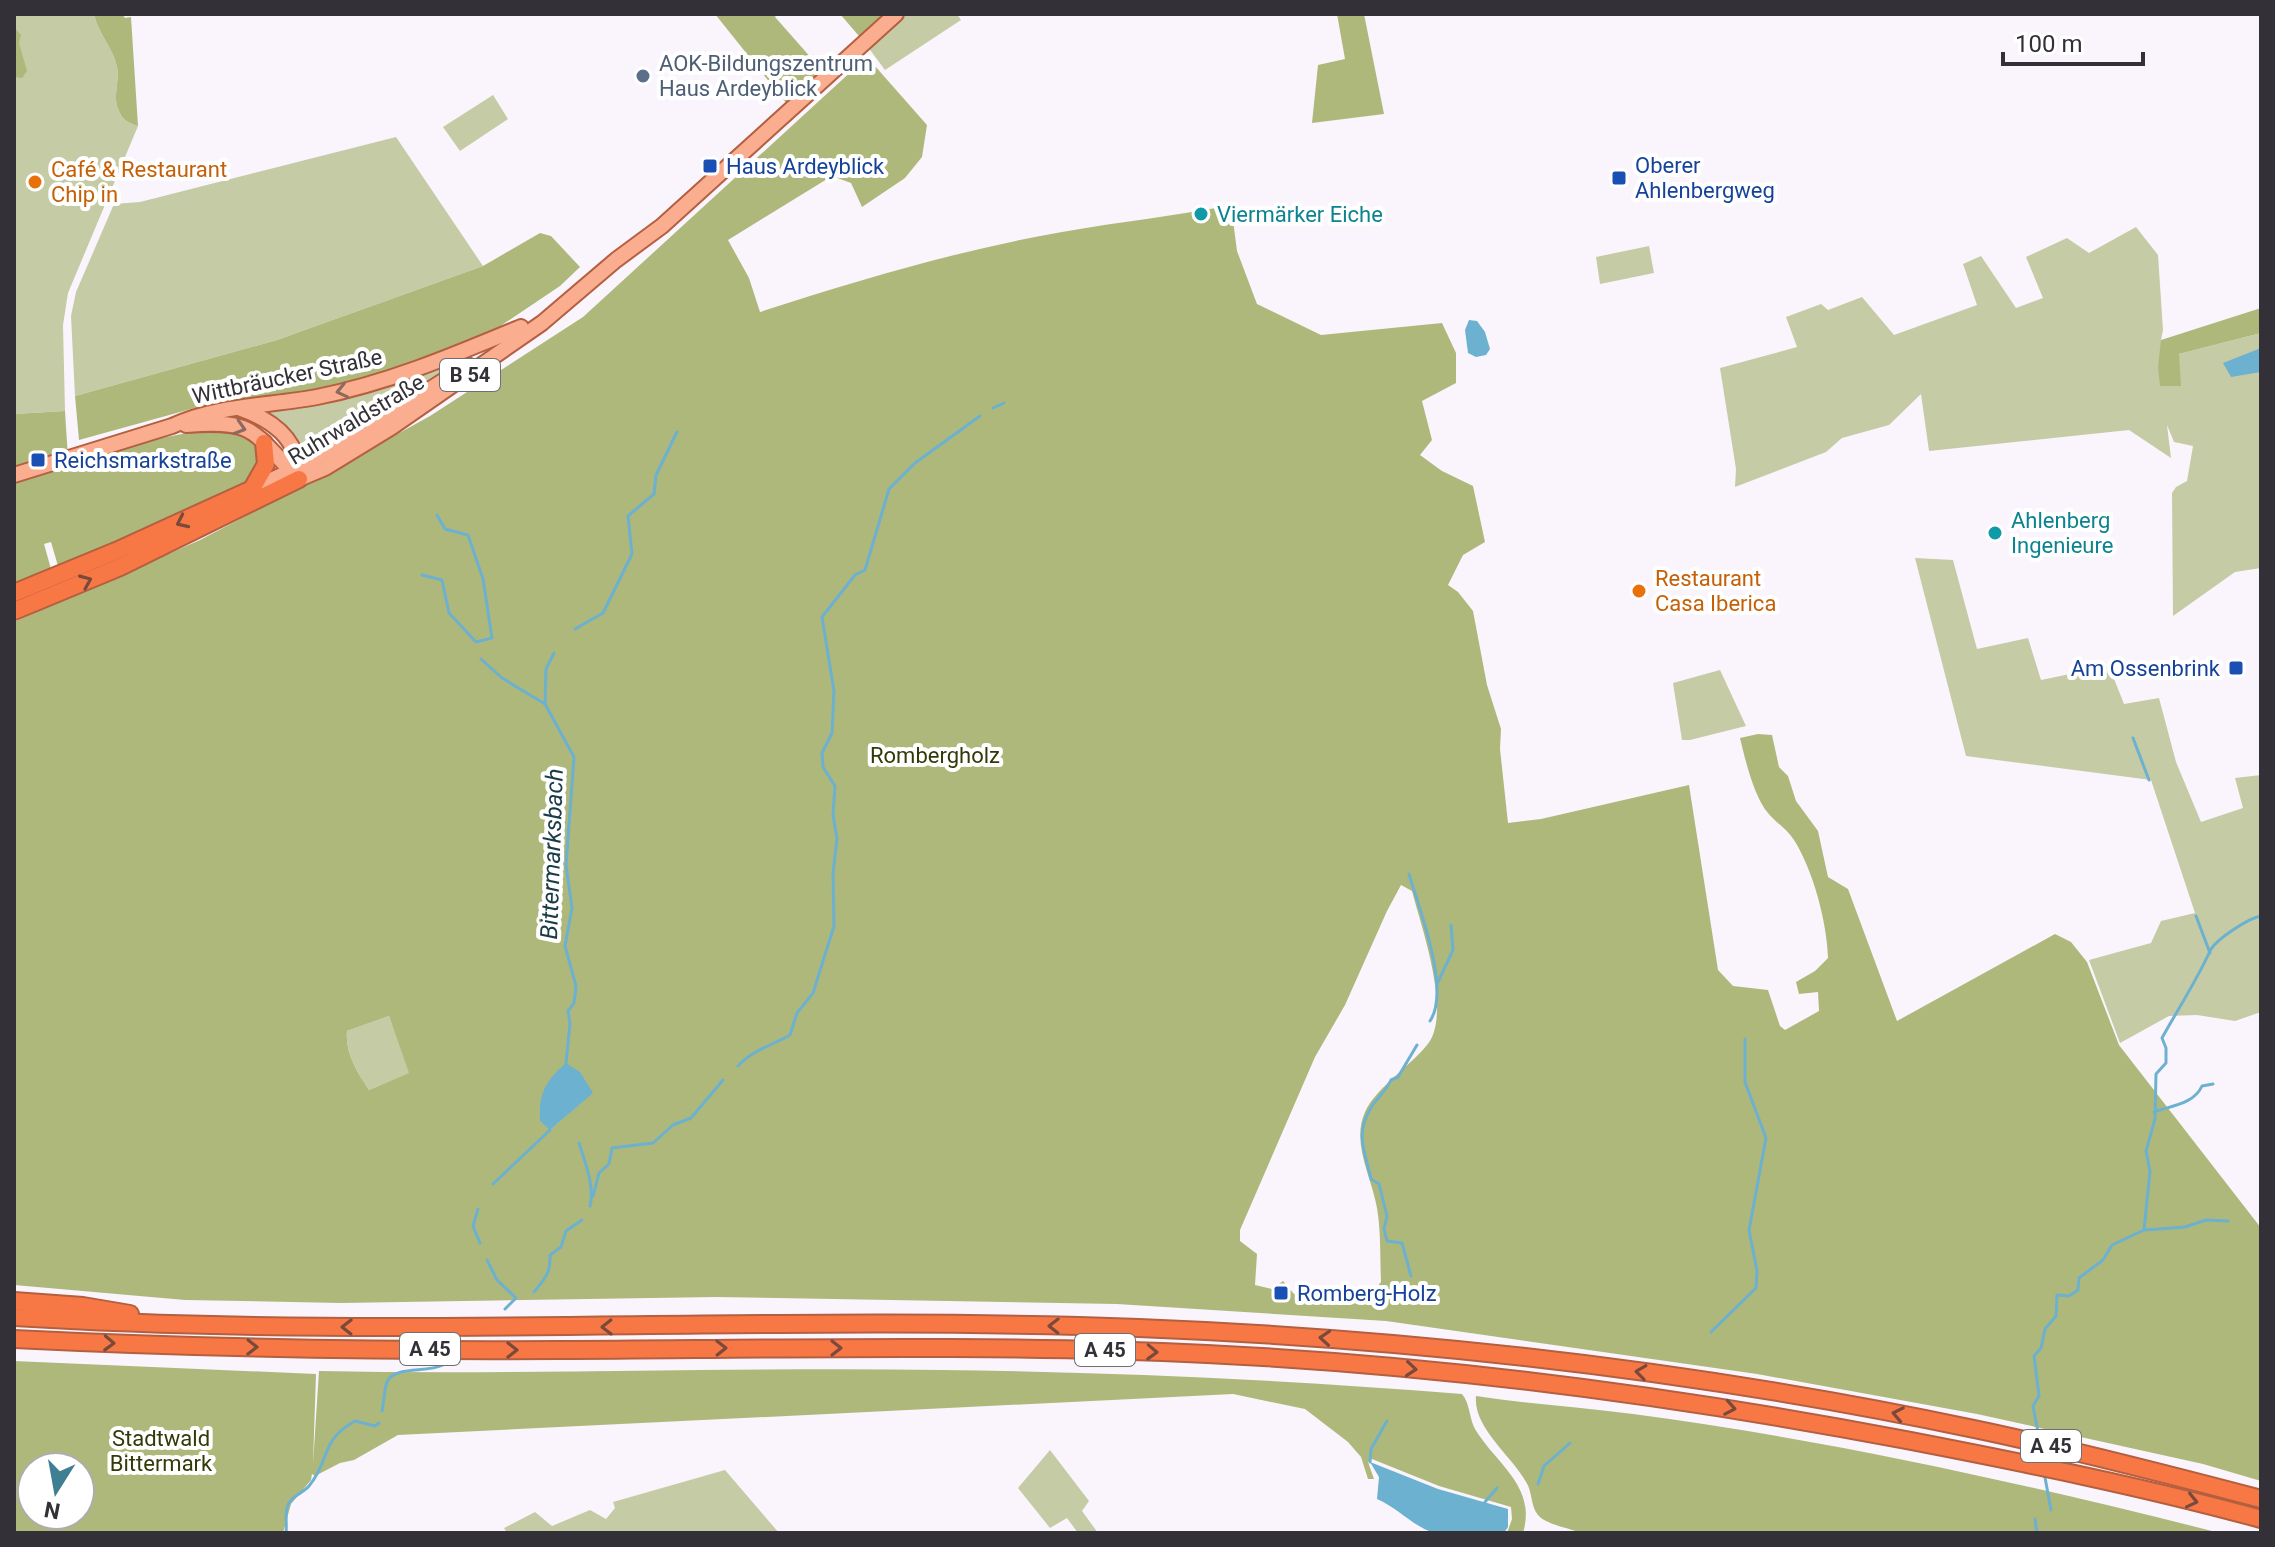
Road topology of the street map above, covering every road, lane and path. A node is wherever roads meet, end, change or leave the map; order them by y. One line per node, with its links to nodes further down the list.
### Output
1 (896, 14): 2 (main road, B 54)
2 (606, 269): 3 (main road, Ruhrwaldstraße / B 54); 7 (main road, Ruhrwaldstraße / B 54)
3 (521, 327): 4 (main road, Wittbräucker Straße, one-way to 4); 7 (main road, Ruhrwaldstraße / B 54)
4 (238, 408): 5 (main road, Wittbräucker Straße); 7 (main road)
5 (172, 426): 6 (main road, one-way to 6); 8 (main road, Wittbräucker Straße)
6 (264, 443): 7 (main road); 9 (highway)
7 (297, 472): 9 (main road, Ruhrwaldstraße / B 54); 11 (highway, Ruhrwaldstraße / B 54, one-way to 7)
8 (14, 475)
9 (252, 489): 10 (highway, Ruhrwaldstraße / B 54, one-way to 10)
10 (14, 593)
11 (14, 611)
12 (14, 1301): 13 (highway)
13 (45, 1311): 14 (highway, A 45); 16 (highway, A 45, one-way to 13)
14 (14, 1317)
15 (14, 1339): 17 (highway, A 45, one-way to 17)
16 (2261, 1499)
17 (2261, 1519)

